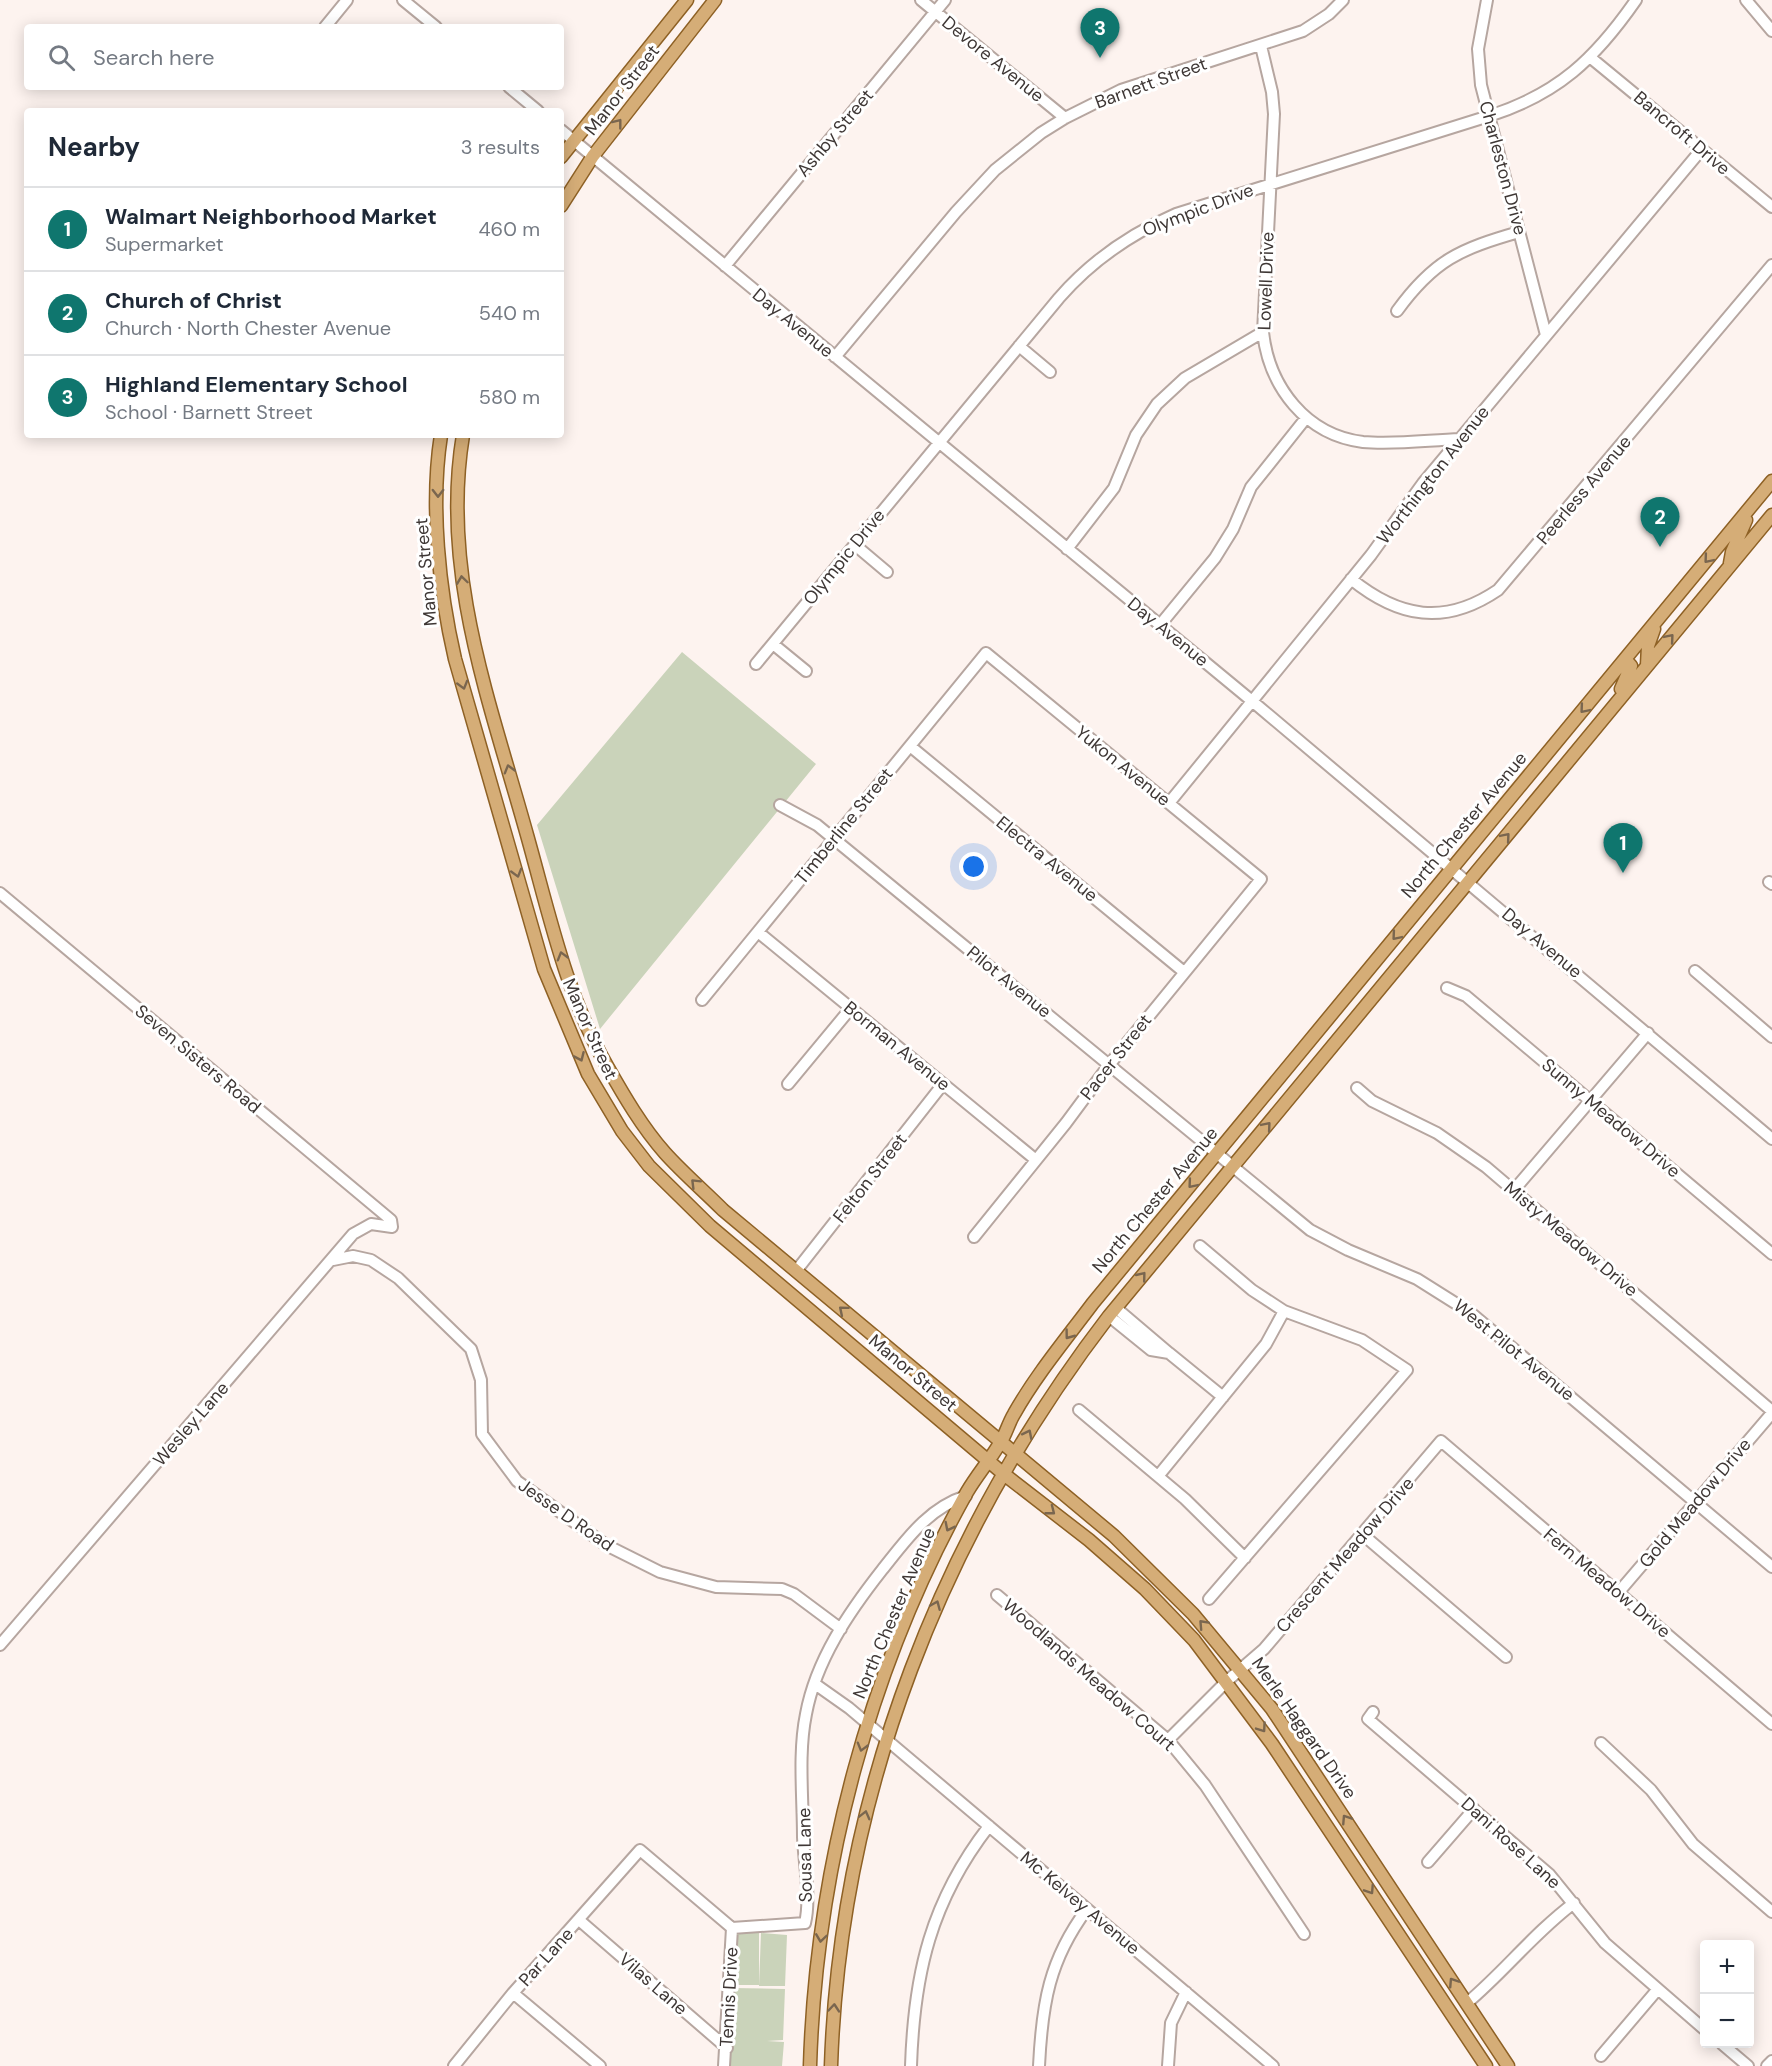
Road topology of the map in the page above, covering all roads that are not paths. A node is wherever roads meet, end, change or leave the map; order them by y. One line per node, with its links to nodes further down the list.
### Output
1 (348, 0): 12 (street)
2 (687, 0): 22 (main road, Manor Street)
3 (715, 0): 25 (main road, Manor Street, one-way to 3)
4 (921, 0): 11 (street, Devore Avenue)
5 (945, 0): 11 (street, Ashby Street)
6 (1342, 0): 15 (street, Barnett Street)
7 (1487, 0): 19 (street, Charleston Drive)
8 (1636, 0): 16 (street, Olympic Drive)
9 (1746, 0): 14 (street)
10 (410, 2): 13 (street)
11 (935, 12): 20 (street, Devore Avenue); 31 (street, Ashby Street)
12 (328, 24)
13 (433, 24)
14 (1772, 31)
15 (1261, 46): 20 (street, Barnett Street); 26 (street, Lowell Drive)
16 (1591, 58): 19 (street, Olympic Drive); 23 (street, Bancroft Drive)
17 (512, 90): 18 (street)
18 (534, 108)
19 (1489, 116): 26 (street, Olympic Drive); 29 (street, Charleston Drive)
20 (1065, 118): 36 (street, Barnett Street)
21 (564, 132): 22 (street, Day Avenue)
22 (574, 140): 24 (main road, Manor Street); 25 (street, Day Avenue)
23 (1702, 149): 28 (street, Bancroft Drive); 34 (street, Worthington Avenue)
24 (564, 153)
25 (593, 156): 27 (main road, Manor Street); 31 (street, Day Avenue)
26 (1271, 183): 33 (street, Lowell Drive); 35 (street, Olympic Drive)
27 (564, 201)
28 (1772, 207)
29 (1519, 232): 32 (street); 34 (street, Charleston Drive)
30 (1772, 265): 50 (street, Peerless Avenue)
31 (724, 266): 36 (street, Day Avenue)
32 (1397, 310)
33 (1263, 332): 38 (street, Lowell Drive); 47 (street)
34 (1546, 335): 41 (street, Worthington Avenue)
35 (1019, 346): 37 (street); 42 (street, Olympic Drive)
36 (835, 357): 42 (street, Day Avenue)
37 (1050, 372)
38 (1306, 418): 41 (street, Lowell Drive); 52 (street)
39 (441, 438): 101 (main road, Manor Street, one-way to 101)
40 (463, 438): 92 (main road, Manor Street, one-way to 40)
41 (1460, 438): 50 (street, Worthington Avenue)
42 (938, 443): 46 (street, Olympic Drive); 47 (street, Day Avenue)
43 (1772, 481): 44 (main road, North Chester Avenue)
44 (1752, 505): 48 (main road); 51 (main road, North Chester Avenue, one-way to 51)
45 (1772, 515): 48 (main road, North Chester Avenue)
46 (855, 545): 49 (street); 53 (street, Olympic Drive)
47 (1067, 549): 52 (street, Day Avenue)
48 (1730, 566): 57 (main road, North Chester Avenue, one-way to 48)
49 (887, 572)
50 (1351, 579): 59 (street, Worthington Avenue)
51 (1658, 620): 55 (main road, North Chester Avenue); 57 (main road)
52 (1160, 625): 59 (street, Day Avenue)
53 (773, 644): 56 (street, Olympic Drive); 58 (street)
54 (986, 653): 61 (street, Timberline Street); 62 (street, Yukon Avenue)
55 (1625, 659): 60 (main road); 65 (main road, North Chester Avenue, one-way to 65)
56 (756, 664)
57 (1647, 665): 60 (main road, North Chester Avenue)
58 (806, 671)
59 (1252, 701): 62 (street, Worthington Avenue); 65 (street, Day Avenue)
60 (1610, 711): 67 (main road, North Chester Avenue, one-way to 60)
61 (909, 746): 64 (street, Timberline Street); 71 (street, Electra Avenue)
62 (1169, 804): 66 (street, Yukon Avenue)
63 (780, 805): 64 (street, Pilot Avenue)
64 (834, 839): 69 (street, Timberline Street); 77 (street, Pilot Avenue)
65 (1452, 868): 67 (street, Day Avenue); 83 (main road, North Chester Avenue, one-way to 83)
66 (1261, 879): 71 (street, Pacer Street)
67 (1468, 882): 75 (street, Day Avenue); 85 (main road, North Chester Avenue, one-way to 67)
68 (0, 893): 87 (street, Seven Sisters Road)
69 (758, 932): 73 (street, Timberline Street); 74 (street, Borman Avenue)
70 (1695, 971): 76 (street)
71 (1184, 972): 77 (street, Pacer Street)
72 (1447, 988): 81 (street, Sunny Meadow Drive)
73 (702, 1000)
74 (851, 1008): 78 (street); 79 (street, Borman Avenue)
75 (1648, 1033): 81 (street); 82 (street, Day Avenue)
76 (1772, 1037)
77 (1109, 1065): 83 (street, Pilot Avenue); 84 (street, Pacer Street)
78 (788, 1084)
79 (943, 1084): 84 (street, Borman Avenue); 92 (street, Felton Street)
80 (1357, 1088): 86 (street, Misty Meadow Drive)
81 (1591, 1100): 86 (street); 90 (street, Sunny Meadow Drive)
82 (1772, 1139)
83 (1216, 1154): 85 (street, Pilot Avenue); 98 (main road, North Chester Avenue, one-way to 98)
84 (1036, 1160): 88 (street, Pacer Street)
85 (1232, 1168): 94 (main road, North Chester Avenue, one-way to 85); 105 (street, West Pilot Avenue)
86 (1514, 1190): 97 (street, Misty Meadow Drive)
87 (392, 1227): 91 (street, Wesley Lane)
88 (974, 1236)
89 (1200, 1246): 93 (street)
90 (1772, 1254)
91 (333, 1260): 113 (street, Jesse D Road); 114 (street, Wesley Lane)
92 (796, 1271): 98 (main road, Manor Street, one-way to 92)
93 (1284, 1311): 95 (street); 107 (street)
94 (1113, 1312): 95 (street); 100 (main road, North Chester Avenue, one-way to 94)
95 (1223, 1397): 103 (street)
96 (1079, 1410): 103 (street)
97 (1772, 1412): 105 (street, Gold Meadow Drive)
98 (1002, 1441): 100 (main road, Manor Street); 101 (main road, North Chester Avenue)
99 (1441, 1442): 106 (street, Crescent Meadow Drive); 109 (street, Fern Meadow Drive)
100 (1017, 1455): 102 (main road, North Chester Avenue); 117 (main road, Merle Haggard Drive, one-way to 100)
101 (989, 1461): 102 (main road, Manor Street); 104 (main road, North Chester Avenue)
102 (1005, 1475): 118 (main road, Merle Haggard Drive, one-way to 118); 124 (main road, North Chester Avenue, one-way to 102)
103 (1159, 1475): 107 (street)
104 (966, 1496): 113 (street); 121 (main road, North Chester Avenue, one-way to 121)
105 (1696, 1502): 108 (street, West Pilot Avenue); 109 (street, Gold Meadow Drive)
106 (1362, 1534): 116 (street); 117 (street, Crescent Meadow Drive)
107 (1245, 1558): 111 (street)
108 (1772, 1567)
109 (1618, 1593): 122 (street, Fern Meadow Drive)
110 (997, 1595): 123 (street, Woodlands Meadow Court)
111 (1209, 1599)
112 (0, 1627): 114 (street)
113 (841, 1629): 119 (street)
114 (9, 1634): 115 (street, Wesley Lane)
115 (0, 1645)
116 (1506, 1657)
117 (1241, 1668): 118 (street, Crescent Meadow Drive); 138 (main road, Merle Haggard Drive, one-way to 117)
118 (1227, 1681): 123 (street, Crescent Meadow Drive); 153 (main road, Merle Haggard Drive, one-way to 153)
119 (815, 1684): 121 (street); 133 (street, Sousa Lane)
120 (1373, 1712): 126 (street, Dani Rose Lane)
121 (868, 1725): 124 (street); 147 (main road, North Chester Avenue, one-way to 147)
122 (1771, 1729)
123 (1168, 1740): 134 (street, Woodlands Meadow Court)
124 (886, 1741): 127 (street, Mc Kelvey Avenue); 148 (main road, North Chester Avenue, one-way to 124)
125 (1601, 1743): 131 (street)
126 (1474, 1809): 128 (street); 129 (street, Dani Rose Lane)
127 (989, 1826): 130 (street, Mc Kelvey Avenue); 149 (street)
128 (1428, 1862)
129 (1574, 1903): 135 (street, Dani Rose Lane); 138 (street)
130 (1088, 1909): 136 (street, Mc Kelvey Avenue); 150 (street)
131 (1772, 1912)
132 (579, 1920): 133 (street, Par Lane); 137 (street, Par Lane); 140 (street, Vilas Lane)
133 (732, 1928): 140 (street, Tennis Drive)
134 (1304, 1934)
135 (1658, 1989): 139 (street, Dani Rose Lane); 142 (street)
136 (1186, 1992): 151 (street); 152 (street, Mc Kelvey Avenue)
137 (513, 1993): 144 (street, Par Lane); 145 (street)
138 (1467, 2003): 154 (main road, Merle Haggard Drive)
139 (1700, 2026)
140 (727, 2048): 146 (street, Tennis Drive)
141 (1728, 2048): 155 (street)
142 (1601, 2056)
143 (1772, 2061): 156 (street)
144 (454, 2066)
145 (600, 2066)
146 (724, 2066)
147 (810, 2066)
148 (831, 2066)
149 (911, 2066)
150 (1040, 2066)
151 (1168, 2066)
152 (1273, 2066)
153 (1486, 2066)
154 (1508, 2066)
155 (1748, 2066)
156 (1767, 2066)

